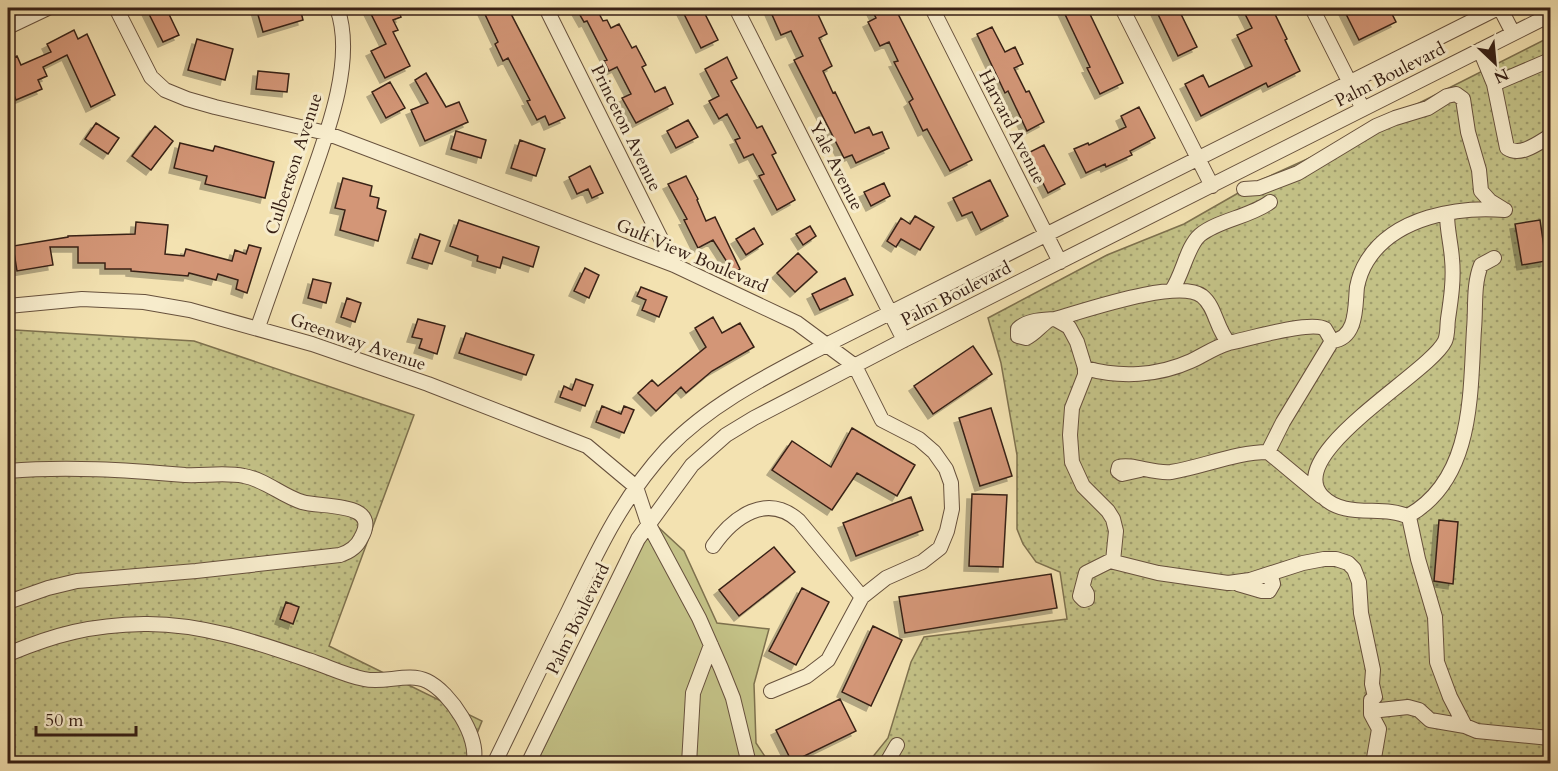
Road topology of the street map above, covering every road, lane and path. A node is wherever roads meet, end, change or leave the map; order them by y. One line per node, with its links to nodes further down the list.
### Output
1 (48, 8): 11 (street)
2 (116, 8): 18 (street, Gulf View Boulevard)
3 (337, 8): 18 (street, Culbertson Avenue)
4 (546, 8): 30 (street, Princeton Avenue)
5 (736, 8): 33 (street, Yale Avenue)
6 (932, 8): 27 (street, Harvard Avenue)
7 (1122, 8): 20 (street)
8 (1312, 8): 15 (street)
9 (1499, 8): 12 (street); 15 (street, Palm Boulevard)
10 (1551, 15): 12 (street, Palm Boulevard)
11 (8, 27)
12 (1513, 33): 13 (street, Palm Boulevard)
13 (1480, 50): 16 (street); 17 (street, Palm Boulevard)
14 (1551, 60): 16 (street)
15 (1350, 82): 17 (street); 20 (street, Palm Boulevard)
16 (1494, 84): 19 (street)
17 (1363, 109): 21 (street, Palm Boulevard)
18 (326, 134): 30 (street, Gulf View Boulevard); 34 (street, Culbertson Avenue)
19 (1551, 136)
20 (1198, 158): 21 (street); 27 (street, Palm Boulevard)
21 (1212, 186): 29 (street, Palm Boulevard)
22 (1244, 189): 23 (street)
23 (1482, 192): 25 (street); 25 (street)
24 (1270, 202): 31 (street)
25 (1473, 209): 26 (street)
26 (1447, 214): 36 (street); 45 (street)
27 (1046, 235): 29 (street, Harvard Avenue); 33 (street, Palm Boulevard)
28 (1494, 258): 46 (street)
29 (1060, 262): 35 (street, Palm Boulevard)
30 (674, 265): 38 (street, Gulf View Boulevard)
31 (1172, 290): 37 (street); 40 (street)
32 (8, 306): 34 (street, Greenway Avenue)
33 (891, 314): 35 (street, Yale Avenue); 38 (street, Palm Boulevard)
34 (258, 327): 44 (street, Greenway Avenue)
35 (904, 340): 39 (street, Palm Boulevard)
36 (1332, 341): 37 (street); 41 (street)
37 (1229, 343): 40 (street)
38 (826, 345): 39 (street, Gulf View Boulevard); 44 (street, Palm Boulevard)
39 (855, 366): 47 (street, Palm Boulevard); 51 (street, Gulf View Boulevard)
40 (1085, 368): 49 (street)
41 (1268, 452): 42 (street); 45 (street)
42 (1140, 470)
43 (8, 471): 52 (street)
44 (636, 487): 47 (street); 61 (street, Palm Boulevard)
45 (1323, 497): 46 (street)
46 (1408, 516): 57 (street)
47 (648, 523): 53 (street); 62 (street, Palm Boulevard)
48 (713, 546): 51 (street)
49 (1113, 561): 50 (street); 56 (street)
50 (1083, 586)
51 (862, 597): 55 (street, Gulf View Boulevard)
52 (8, 602)
53 (711, 645): 63 (street); 64 (street)
54 (8, 654): 60 (street)
55 (771, 691)
56 (1371, 711): 57 (street); 66 (street)
57 (1465, 726): 58 (street)
58 (1551, 738)
59 (897, 745): 65 (street)
60 (473, 764)
61 (494, 764)
62 (528, 764)
63 (689, 764)
64 (749, 764)
65 (886, 764)
66 (1373, 764)

